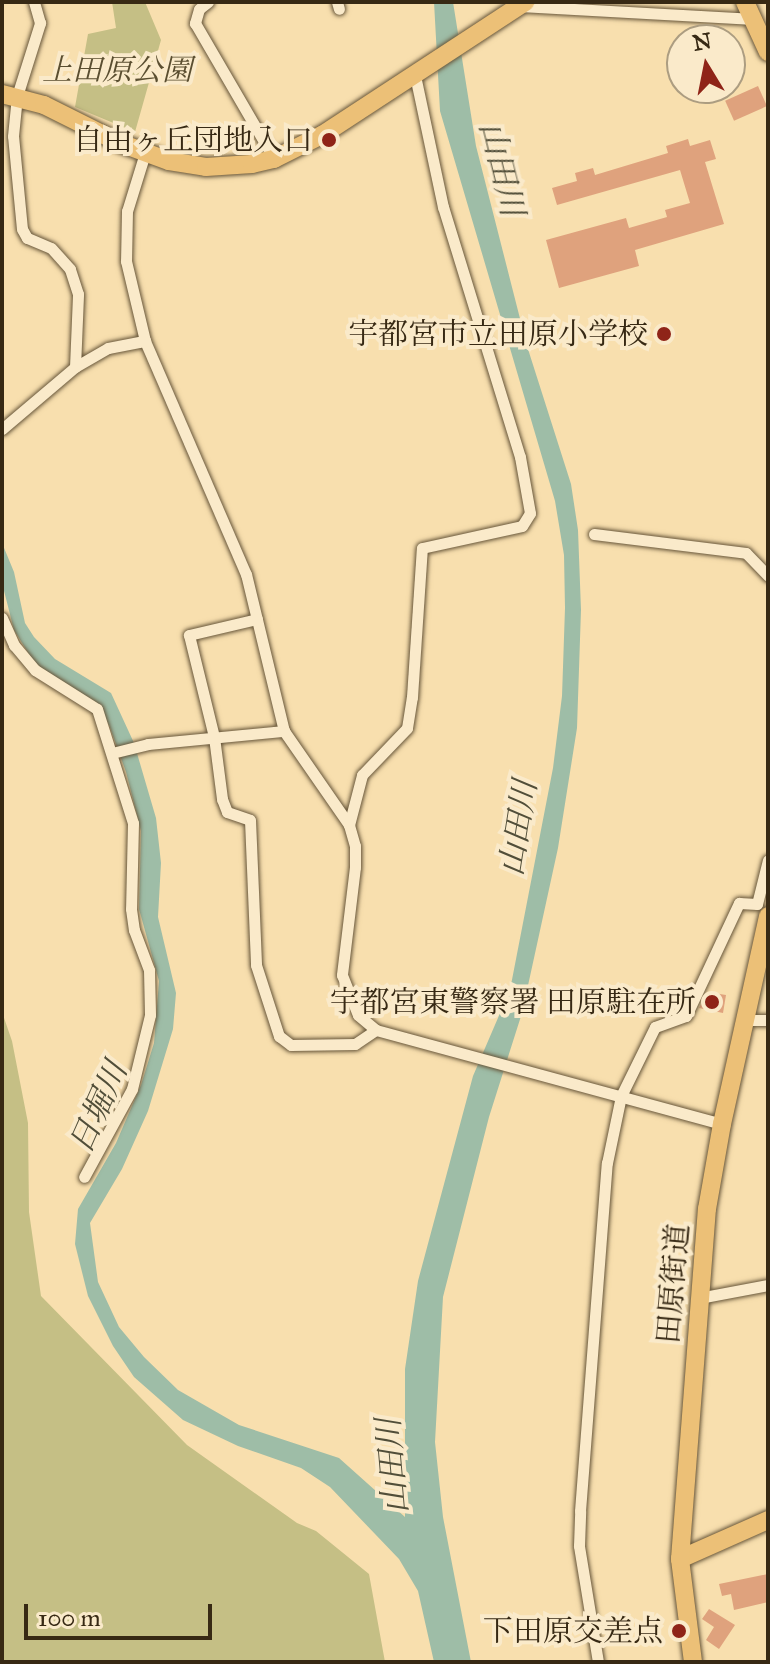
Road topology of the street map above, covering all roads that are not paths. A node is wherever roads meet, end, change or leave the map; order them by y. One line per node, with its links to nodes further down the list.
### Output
1 (34, 2): 7 (street)
2 (208, 2): 9 (street)
3 (523, 4): 4 (street); 6 (main road)
4 (747, 10): 5 (main road)
5 (768, 52)
6 (419, 72): 9 (main road); 20 (street)
7 (9, 95): 8 (main road); 11 (street)
8 (145, 153): 9 (main road); 10 (street)
9 (274, 159)
10 (145, 341): 11 (street); 16 (street)
11 (75, 367): 12 (street)
12 (2, 429)
13 (594, 534): 14 (street)
14 (768, 576)
15 (2, 618): 19 (street)
16 (257, 619): 17 (street); 18 (street)
17 (284, 731): 18 (street); 20 (street)
18 (214, 737): 19 (street); 25 (street)
19 (112, 753): 28 (street)
20 (349, 825): 25 (street)
21 (768, 860): 26 (street)
22 (768, 916): 23 (main road, 田原街道)
23 (745, 1020): 24 (street); 27 (main road, 田原街道)
24 (768, 1020)
25 (376, 1030): 26 (street)
26 (621, 1096): 27 (street); 33 (street)
27 (722, 1124): 30 (main road, 田原街道)
28 (84, 1177)
29 (768, 1285): 30 (street)
30 (699, 1298): 32 (main road, 田原街道)
31 (768, 1520): 32 (main road)
32 (680, 1559): 34 (main road, 田原街道)
33 (598, 1662)
34 (693, 1662)

